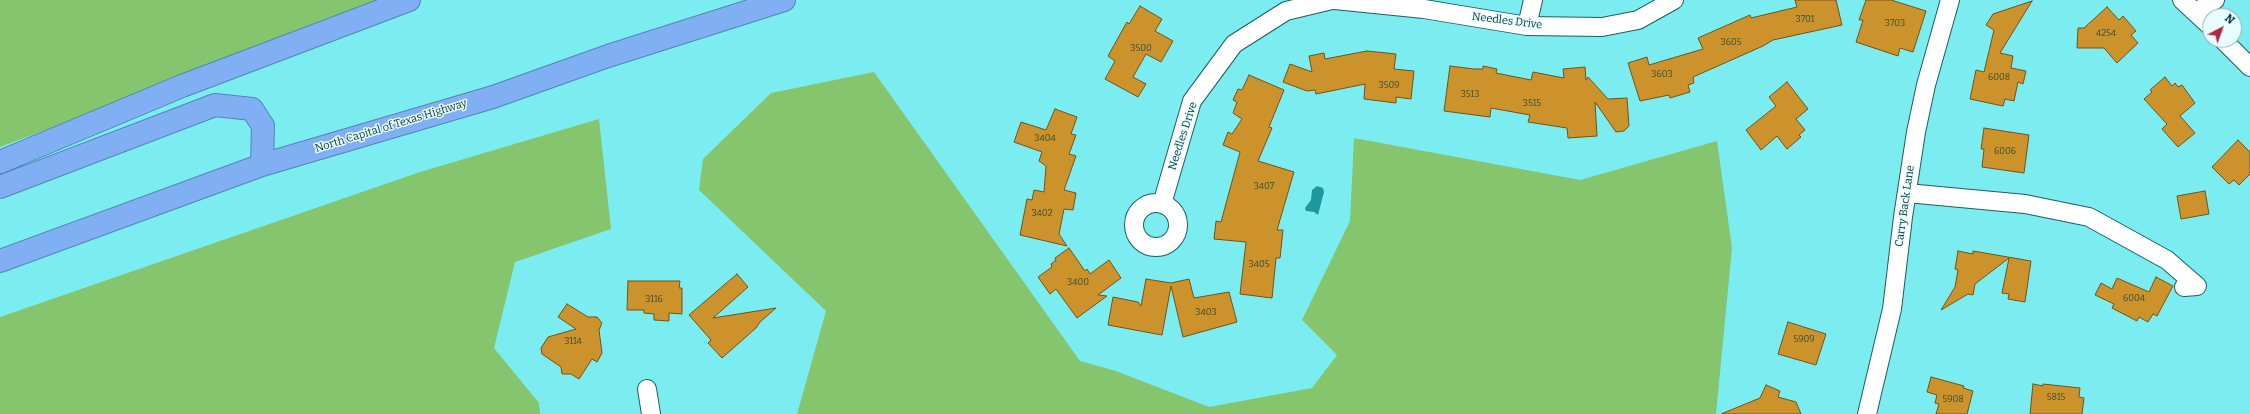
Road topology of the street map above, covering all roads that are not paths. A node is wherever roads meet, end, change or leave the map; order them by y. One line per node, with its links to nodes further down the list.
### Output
1 (409, 0): 15 (highway)
2 (784, 0): 16 (highway, North Capital of Texas Highway)
3 (1332, 0): 19 (street, Needles Drive)
4 (1335, 0): 12 (street, Needles Drive)
5 (1533, 0): 12 (street)
6 (1674, 0): 12 (street, Needles Drive)
7 (1950, 0): 18 (street, Carry Back Lane)
8 (2182, 0): 10 (street)
9 (2215, 0): 10 (street)
10 (2196, 12): 11 (street)
11 (2202, 18)
12 (1527, 26)
13 (2231, 48): 14 (street)
14 (2250, 67)
15 (0, 162)
16 (262, 166): 17 (highway); 20 (highway, North Capital of Texas Highway)
17 (0, 187)
18 (1907, 193): 21 (street); 24 (street, Carry Back Lane)
19 (1162, 204)
20 (0, 260)
21 (2184, 287)
22 (647, 389): 23 (street)
23 (651, 414)
24 (1867, 414)

